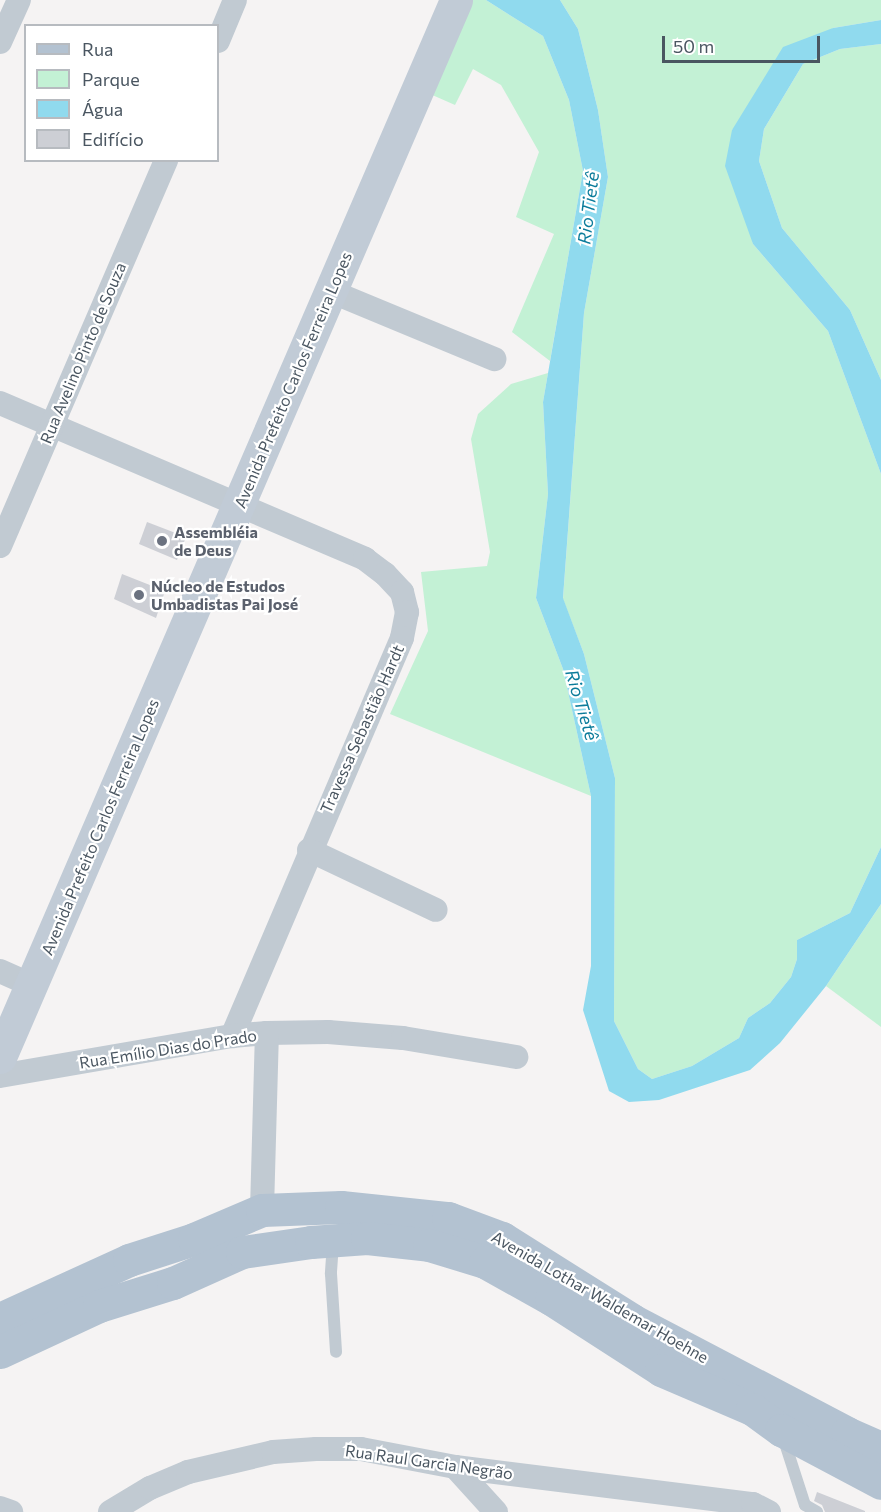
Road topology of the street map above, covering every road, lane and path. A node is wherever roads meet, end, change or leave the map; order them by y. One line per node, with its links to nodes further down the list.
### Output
1 (19, 0): 5 (street)
2 (235, 0): 4 (street)
3 (456, 0): 7 (main road, Avenida Prefeito Carlos Ferreira Lopes)
4 (219, 39)
5 (0, 42)
6 (165, 162): 10 (street, Rua Avelino Pinto de Souza)
7 (330, 291): 8 (street); 11 (main road, Avenida Prefeito Carlos Ferreira Lopes)
8 (494, 358)
9 (0, 403): 10 (street, Travessa Sebastião Hardt)
10 (52, 425): 11 (street, Travessa Sebastião Hardt); 12 (street, Rua Avelino Pinto de Souza)
11 (240, 504): 13 (street, Travessa Sebastião Hardt); 16 (main road, Avenida Prefeito Carlos Ferreira Lopes)
12 (0, 546)
13 (309, 850): 14 (street); 18 (street, Travessa Sebastião Hardt)
14 (436, 910)
15 (0, 971): 16 (street)
16 (32, 985): 19 (main road, Avenida Prefeito Carlos Ferreira Lopes)
17 (267, 1034): 18 (street, Rua Emílio Dias do Prado); 20 (street, Rua Emílio Dias do Prado); 22 (street)
18 (232, 1036): 21 (street, Rua Emílio Dias do Prado)
19 (0, 1057)
20 (516, 1057)
21 (0, 1076)
22 (262, 1210): 24 (main road, Avenida Lothar Waldemar Hoehne); 28 (main road, Avenida Lothar Waldemar Hoehne)
23 (333, 1242): 25 (main road, Avenida Lothar Waldemar Hoehne); 26 (lane); 27 (main road, Avenida Lothar Waldemar Hoehne)
24 (0, 1319)
25 (0, 1352)
26 (336, 1352)
27 (781, 1430): 30 (main road, Avenida Lothar Waldemar Hoehne); 36 (lane)
28 (881, 1448)
29 (455, 1467): 32 (street, Rua Raul Garcia Negrão); 34 (street, Rua Raul Garcia Negrão); 35 (street)
30 (881, 1483)
31 (0, 1508): 33 (street)
32 (764, 1509)
33 (11, 1512)
34 (110, 1512)
35 (495, 1512)
36 (817, 1512)

